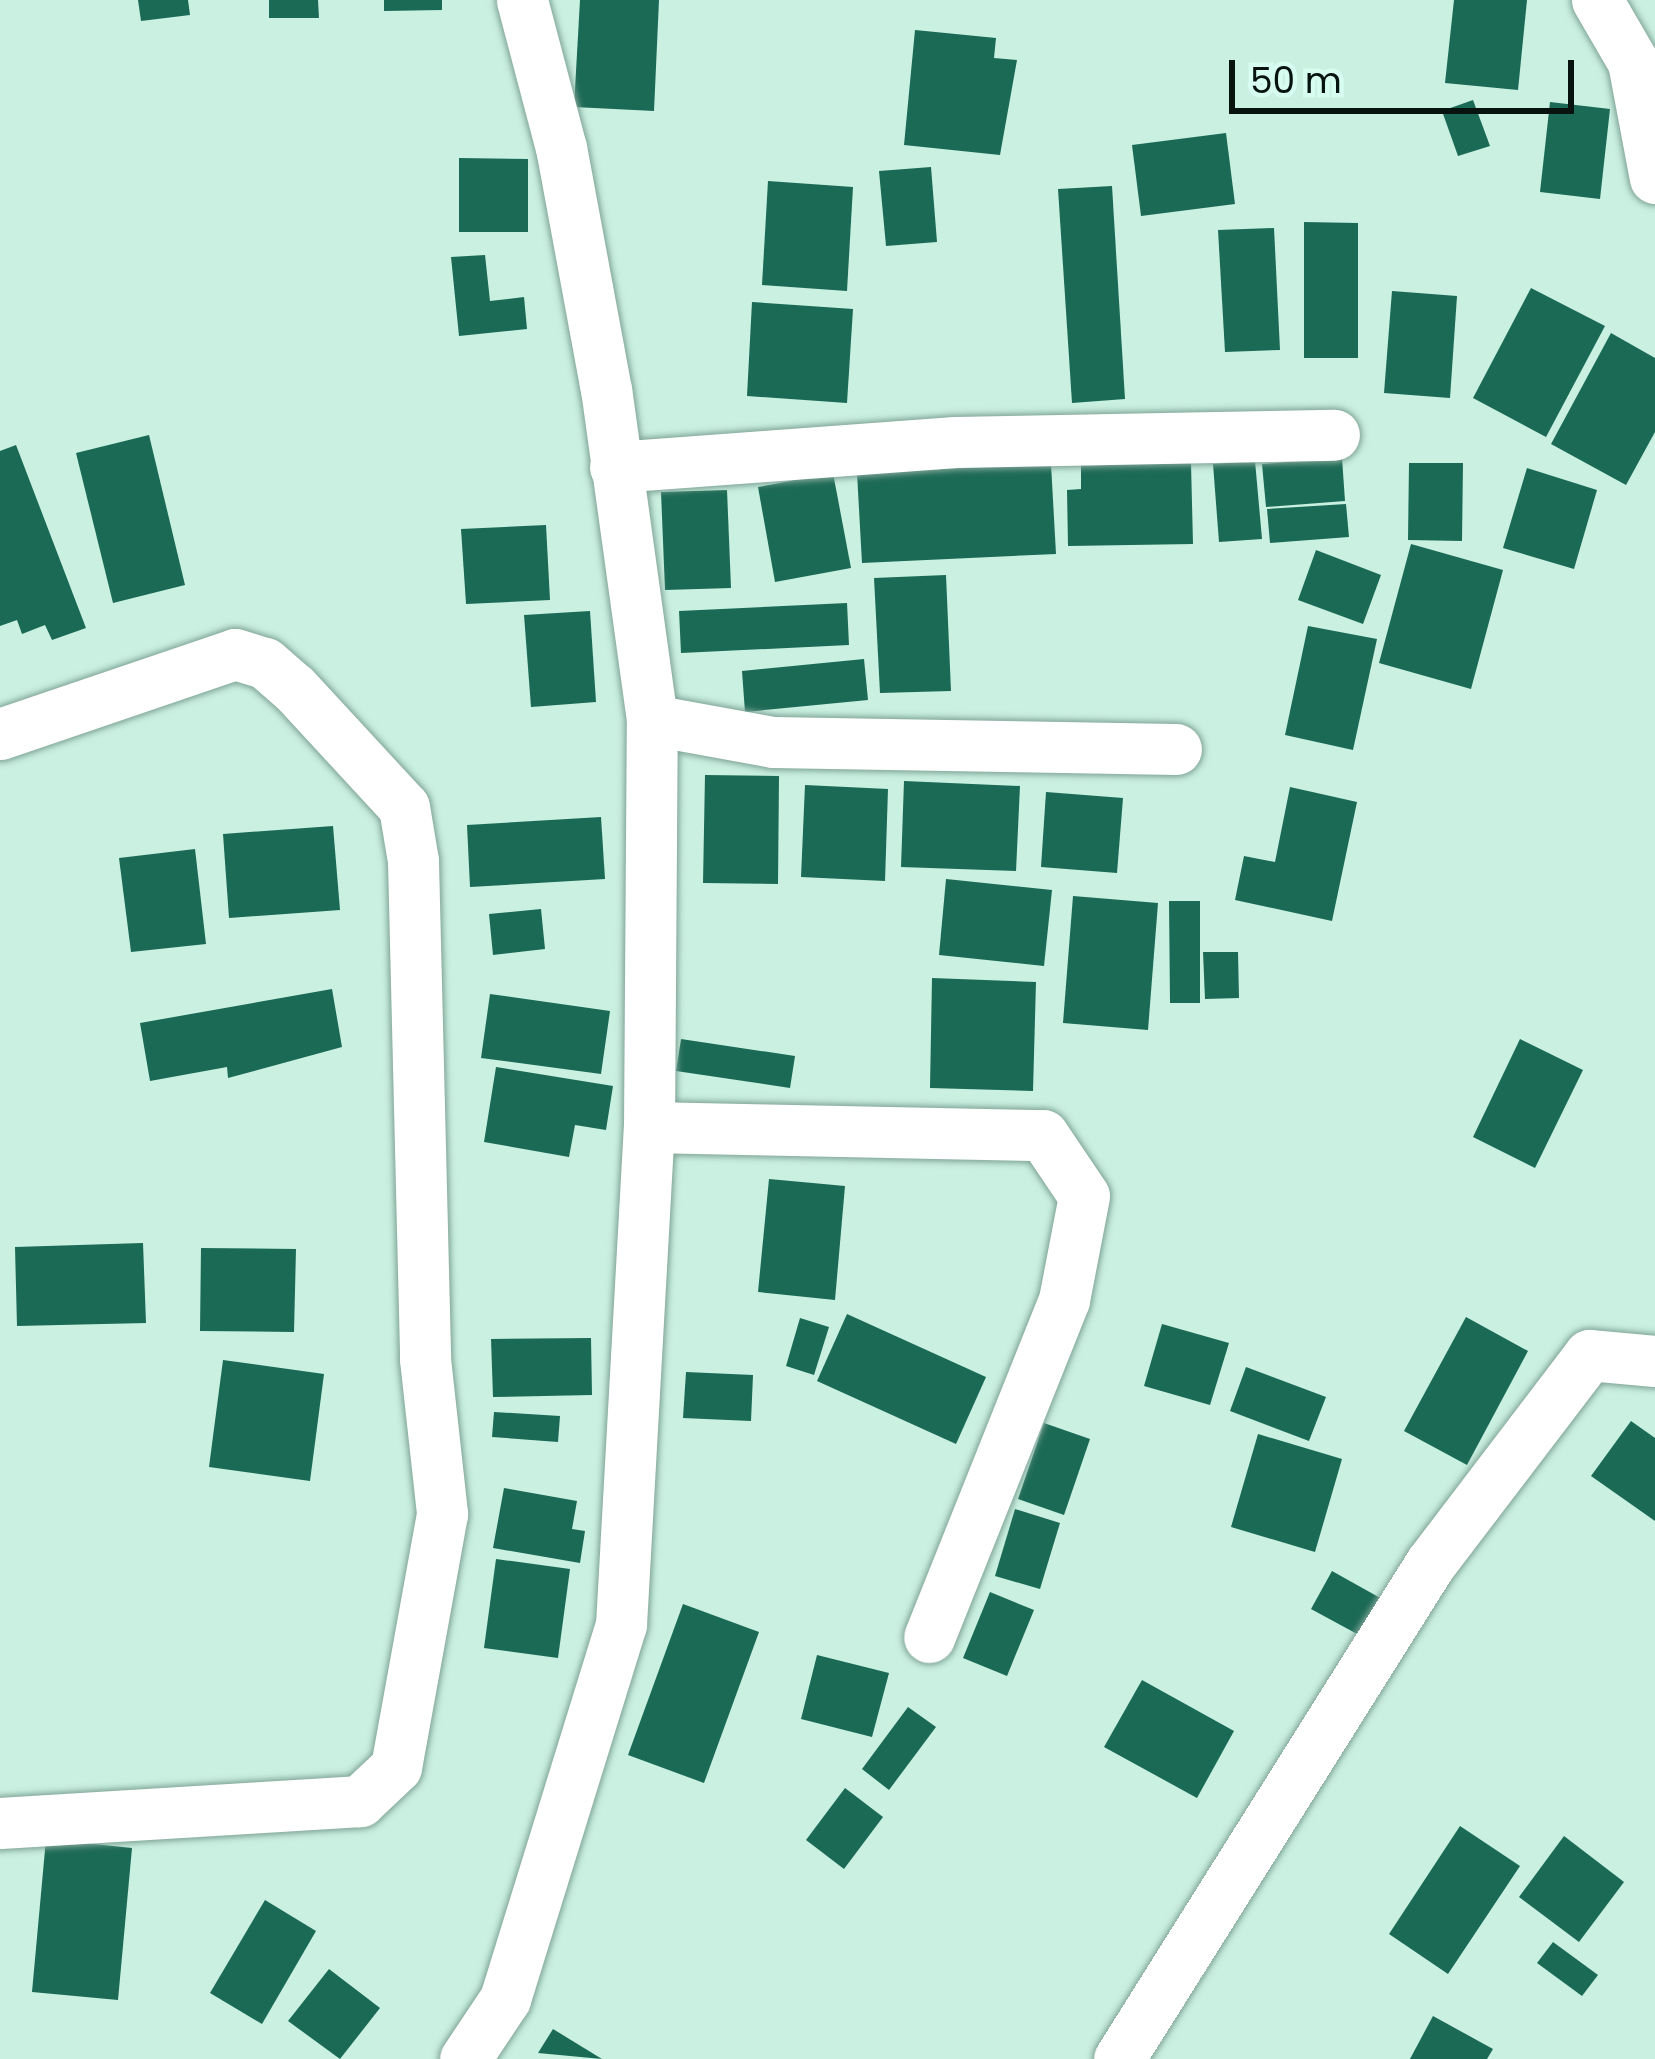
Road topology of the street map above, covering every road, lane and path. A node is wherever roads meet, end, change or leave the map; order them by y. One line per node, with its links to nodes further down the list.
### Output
1 (522, 0): 5 (street)
2 (1597, 0): 3 (street)
3 (1655, 178)
4 (1334, 435): 5 (street)
5 (615, 467): 6 (street)
6 (652, 720): 8 (street); 9 (street)
7 (0, 734): 12 (street)
8 (1175, 748)
9 (650, 1127): 11 (street); 13 (street)
10 (1655, 1361): 14 (street)
11 (929, 1636)
12 (0, 1823)
13 (465, 2059)
14 (1119, 2059)

